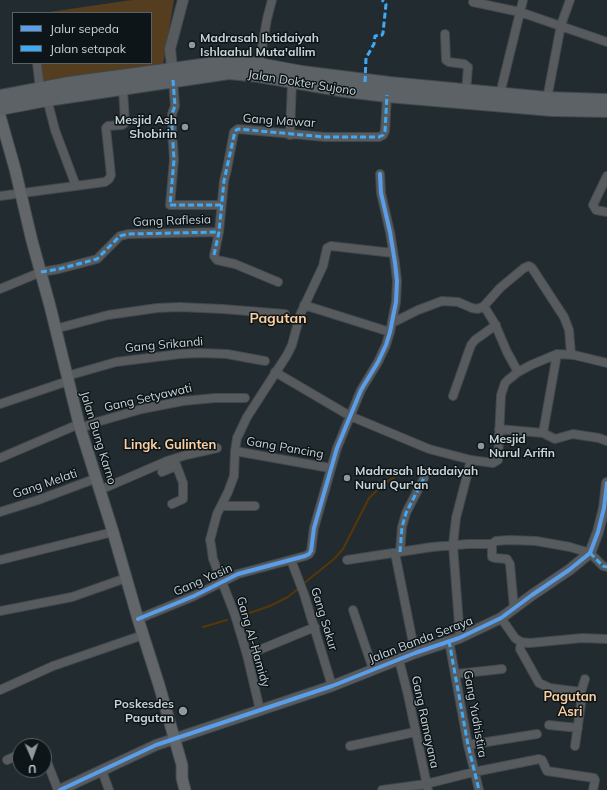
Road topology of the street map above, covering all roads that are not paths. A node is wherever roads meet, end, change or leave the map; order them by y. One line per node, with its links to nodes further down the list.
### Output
1 (183, 0): 12 (street)
2 (272, 0): 11 (street)
3 (523, 0): 6 (street)
4 (570, 0): 7 (street)
5 (472, 2): 6 (street)
6 (520, 12): 7 (street); 17 (street)
7 (561, 25): 9 (street); 20 (street)
8 (445, 34): 15 (street)
9 (607, 42)
10 (37, 64): 16 (street)
11 (259, 65): 12 (highway); 19 (highway)
12 (172, 75): 13 (highway, Jalan Dokter Sujono); 14 (highway, Jalan Dokter Sujono); 16 (highway); 30 (street)
13 (292, 81): 18 (highway, Jalan Dokter Sujono); 24 (street)
14 (123, 88): 16 (highway, Jalan Dokter Sujono); 27 (street)
15 (466, 92): 17 (highway); 19 (highway)
16 (43, 94): 22 (highway, Jalan Dokter Sujono); 27 (street)
17 (500, 94): 20 (highway)
18 (387, 95): 19 (highway, Jalan Dokter Sujono); 24 (street, Gang Mawar)
19 (451, 96): 23 (highway, Jalan Dokter Sujono)
20 (547, 99): 21 (highway)
21 (607, 101)
22 (2, 105): 28 (main road, Jalan Bung Karno)
23 (607, 110)
24 (290, 135): 30 (street, Gang Mawar)
25 (380, 174): 33 (street)
26 (607, 176): 31 (street)
27 (76, 186): 28 (street)
28 (21, 193): 29 (street); 34 (main road, Jalan Bung Karno)
29 (0, 196)
30 (221, 205): 32 (street, Gang Mawar)
31 (607, 212)
32 (219, 232): 34 (street, Gang Raflesia); 35 (street, Gang Mawar)
33 (393, 254): 37 (street, Gang Al-Hamidy); 40 (street)
34 (40, 272): 36 (street, Gang Raflesia); 42 (main road, Jalan Bung Karno)
35 (278, 282)
36 (0, 289)
37 (304, 305): 43 (street); 48 (street, Gang Al-Hamidy)
38 (484, 306): 40 (street); 41 (street); 45 (street)
39 (285, 314): 42 (street)
40 (392, 323): 43 (street)
41 (496, 325): 49 (street); 51 (street)
42 (56, 329): 50 (main road, Jalan Bung Karno)
43 (390, 332): 54 (street)
44 (557, 354): 45 (street); 49 (street); 57 (street)
45 (570, 354): 47 (street)
46 (265, 361): 50 (street, Gang Srikandi)
47 (607, 363)
48 (275, 372): 54 (street); 60 (street, Gang Al-Hamidy)
49 (518, 372): 56 (street)
50 (68, 379): 53 (street, Gang Srikandi); 55 (main road, Jalan Bung Karno)
51 (453, 396)
52 (245, 398): 55 (street, Gang Setyawati)
53 (0, 404)
54 (350, 416): 62 (street); 64 (street)
55 (80, 426): 61 (street, Gang Setyawati); 66 (main road, Jalan Bung Karno)
56 (499, 429): 57 (street); 62 (street)
57 (543, 433): 58 (street)
58 (607, 440)
59 (217, 448): 63 (street)
60 (235, 451): 64 (street, Gang Pancing); 71 (street, Gang Al-Hamidy)
61 (0, 458)
62 (471, 460): 76 (street)
63 (175, 463): 65 (street); 69 (street); 70 (street)
64 (330, 468): 80 (street, Gang Yasin)
65 (162, 472)
66 (97, 478): 69 (main road, Jalan Bung Karno); 73 (street, Gang Melati)
67 (424, 478): 77 (street)
68 (607, 483): 78 (street)
69 (100, 490): 74 (main road, Jalan Bung Karno)
70 (172, 504)
71 (221, 506): 72 (street); 84 (street, Gang Al-Hamidy)
72 (255, 506)
73 (0, 512)
74 (113, 532): 79 (street); 83 (main road, Jalan Bung Karno)
75 (492, 544): 76 (street); 78 (street); 85 (street)
76 (453, 545): 77 (street); 92 (street)
77 (397, 552): 81 (street); 96 (street)
78 (590, 553): 82 (street); 85 (street, Jalan Banda Seraya)
79 (0, 560)
80 (291, 560): 84 (street, Gang Yasin); 90 (street, Gang Sakur)
81 (347, 560)
82 (607, 567)
83 (126, 578): 87 (street); 89 (main road, Jalan Bung Karno)
84 (222, 581): 89 (street, Gang Yasin); 97 (street, Gang Al-Hamidy)
85 (514, 608): 88 (street, Jalan Banda Seraya)
86 (353, 610): 99 (street)
87 (0, 611)
88 (500, 618): 92 (street, Jalan Banda Seraya); 95 (street)
89 (138, 619): 91 (main road, Jalan Bung Karno)
90 (315, 627): 97 (street); 103 (street, Gang Sakur)
91 (143, 634): 104 (street); 111 (main road, Jalan Bung Karno)
92 (460, 638): 94 (street, Jalan Banda Seraya)
93 (607, 639): 95 (street)
94 (449, 642): 96 (street, Jalan Banda Seraya); 101 (street, Gang Yudhistira)
95 (521, 642): 105 (street)
96 (415, 653): 98 (street, Jalan Banda Seraya)
97 (247, 655): 106 (street, Gang Al-Hamidy)
98 (399, 660): 99 (street, Jalan Banda Seraya); 109 (street, Gang Ramayana)
99 (372, 669): 103 (street, Jalan Banda Seraya)
100 (502, 669): 101 (street)
101 (456, 674): 112 (street, Gang Yudhistira)
102 (585, 679): 105 (street)
103 (332, 686): 106 (street, Jalan Banda Seraya)
104 (0, 690)
105 (581, 692): 108 (street)
106 (260, 710): 111 (street, Jalan Banda Seraya)
107 (549, 725): 108 (street)
108 (578, 728): 114 (street)
109 (415, 732): 113 (street); 121 (street, Gang Ramayana)
110 (537, 734): 112 (street)
111 (174, 739): 117 (main road, Jalan Bung Karno); 119 (street, Jalan Banda Seraya)
112 (468, 745): 120 (street, Gang Yudhistira)
113 (350, 746)
114 (575, 746)
115 (12, 758): 116 (street)
116 (7, 760)
117 (182, 765): 124 (main road, Jalan Bung Karno); 125 (main road, Jalan Bung Karno)
118 (52, 769): 122 (street)
119 (102, 771): 122 (street, Jalan Banda Seraya); 123 (street)
120 (474, 772): 121 (street); 127 (street, Gang Yudhistira); 128 (street)
121 (427, 787): 126 (street)
122 (63, 789)
123 (109, 790)
124 (185, 790)
125 (192, 790)
126 (382, 790)
127 (479, 790)
128 (593, 790)

